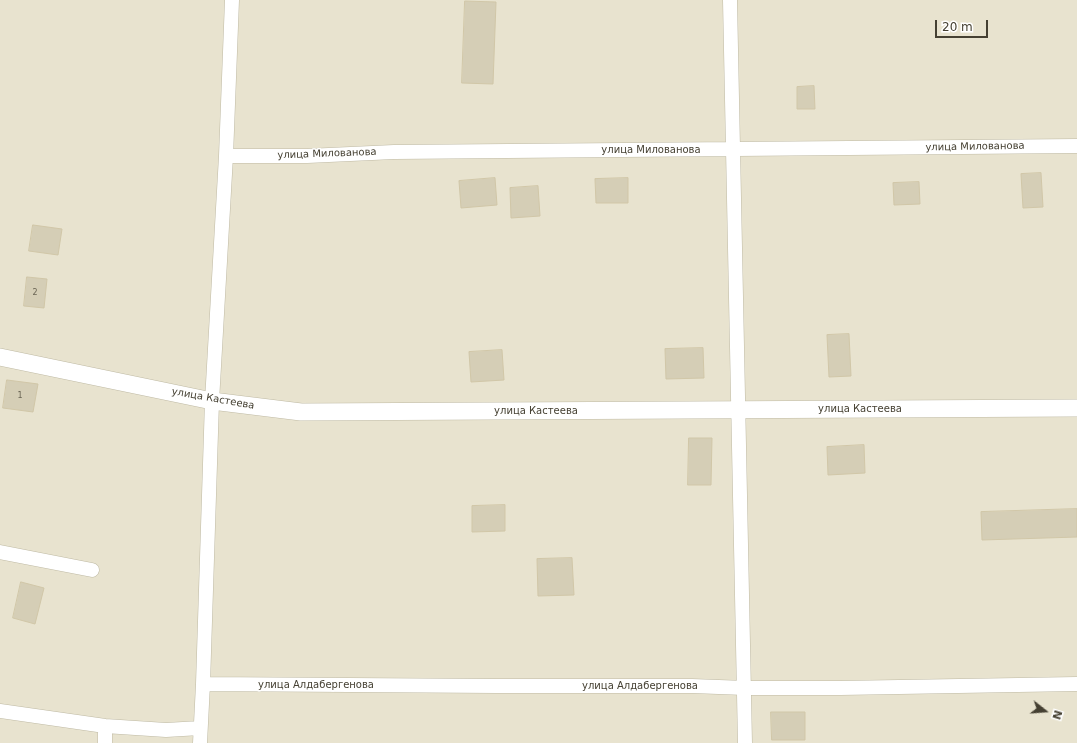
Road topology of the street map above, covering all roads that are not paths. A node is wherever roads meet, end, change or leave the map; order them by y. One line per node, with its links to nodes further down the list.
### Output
1 (232, 0): 5 (street)
2 (730, 0): 4 (street)
3 (1077, 146): 4 (street, улица Милованова)
4 (734, 150): 5 (street, улица Милованова); 9 (street)
5 (226, 156): 7 (street)
6 (0, 357): 7 (street, улица Кастеева)
7 (212, 401): 9 (street, улица Кастеева); 12 (street)
8 (1077, 408): 9 (street, улица Кастеева)
9 (739, 410): 14 (street)
10 (0, 552): 11 (street)
11 (92, 570)
12 (203, 684): 14 (street, улица Алдабергенова); 17 (street)
13 (1077, 684): 14 (street, улица Алдабергенова)
14 (744, 688): 20 (street)
15 (0, 711): 16 (street)
16 (105, 726): 17 (street); 18 (street)
17 (200, 728): 19 (street)
18 (105, 743)
19 (200, 743)
20 (745, 743)

